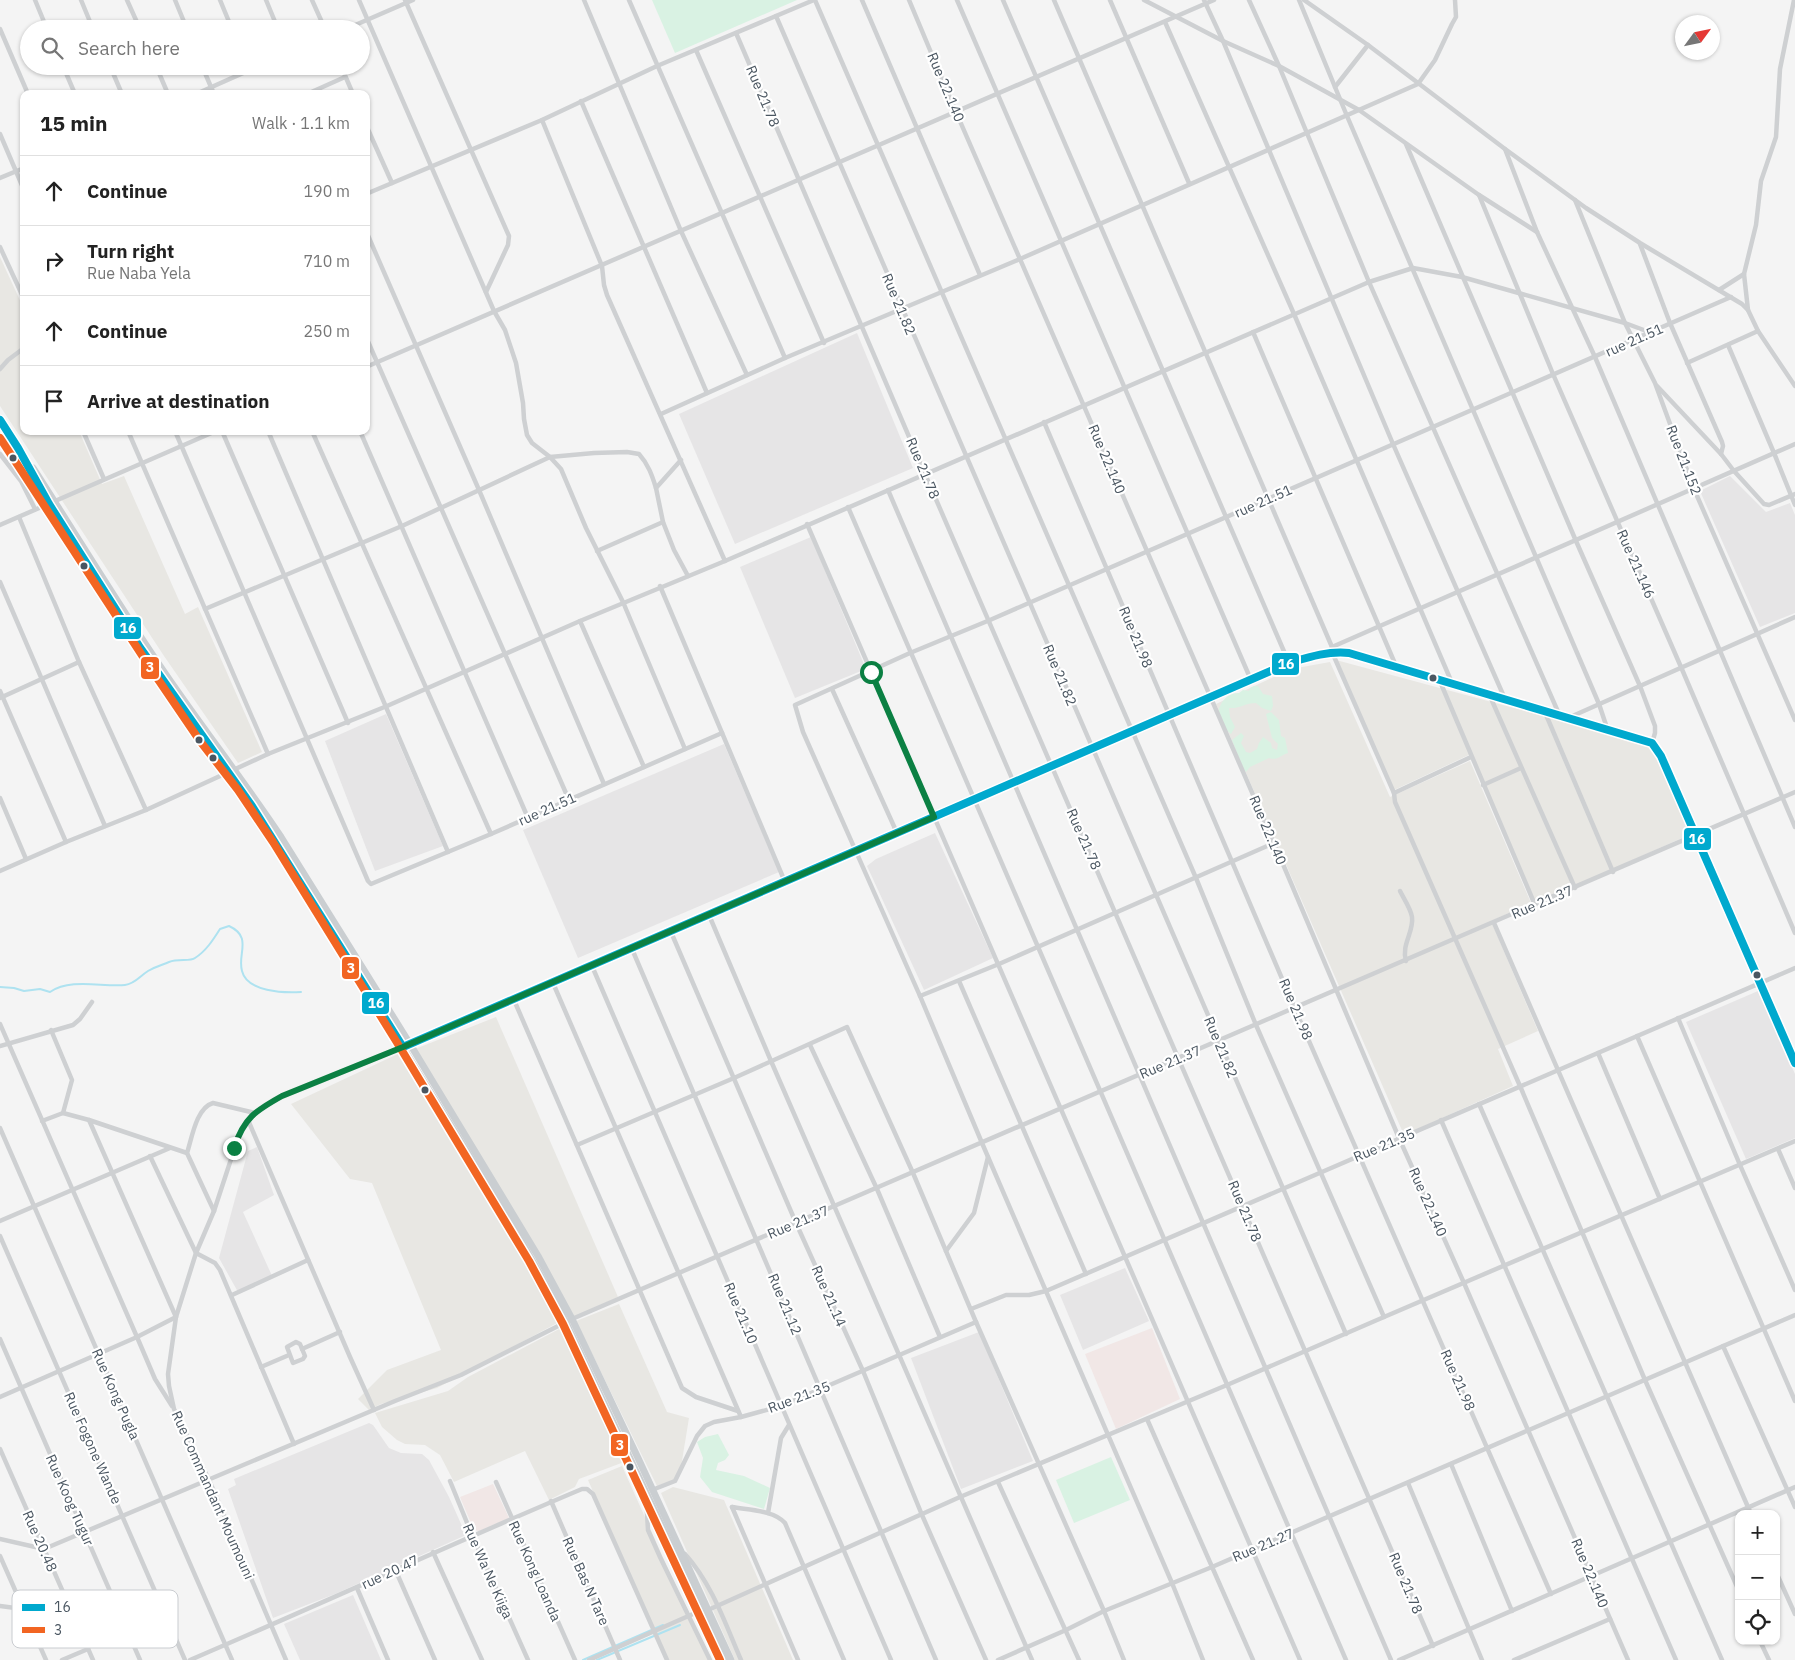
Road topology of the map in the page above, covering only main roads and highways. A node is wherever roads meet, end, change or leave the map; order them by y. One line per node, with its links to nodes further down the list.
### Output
1 (0, 420): 2 (main road)
2 (649, 1491): 3 (main road); 3 (main road)
3 (705, 1610): 4 (main road); 5 (main road)
4 (725, 1660)
5 (731, 1660)

